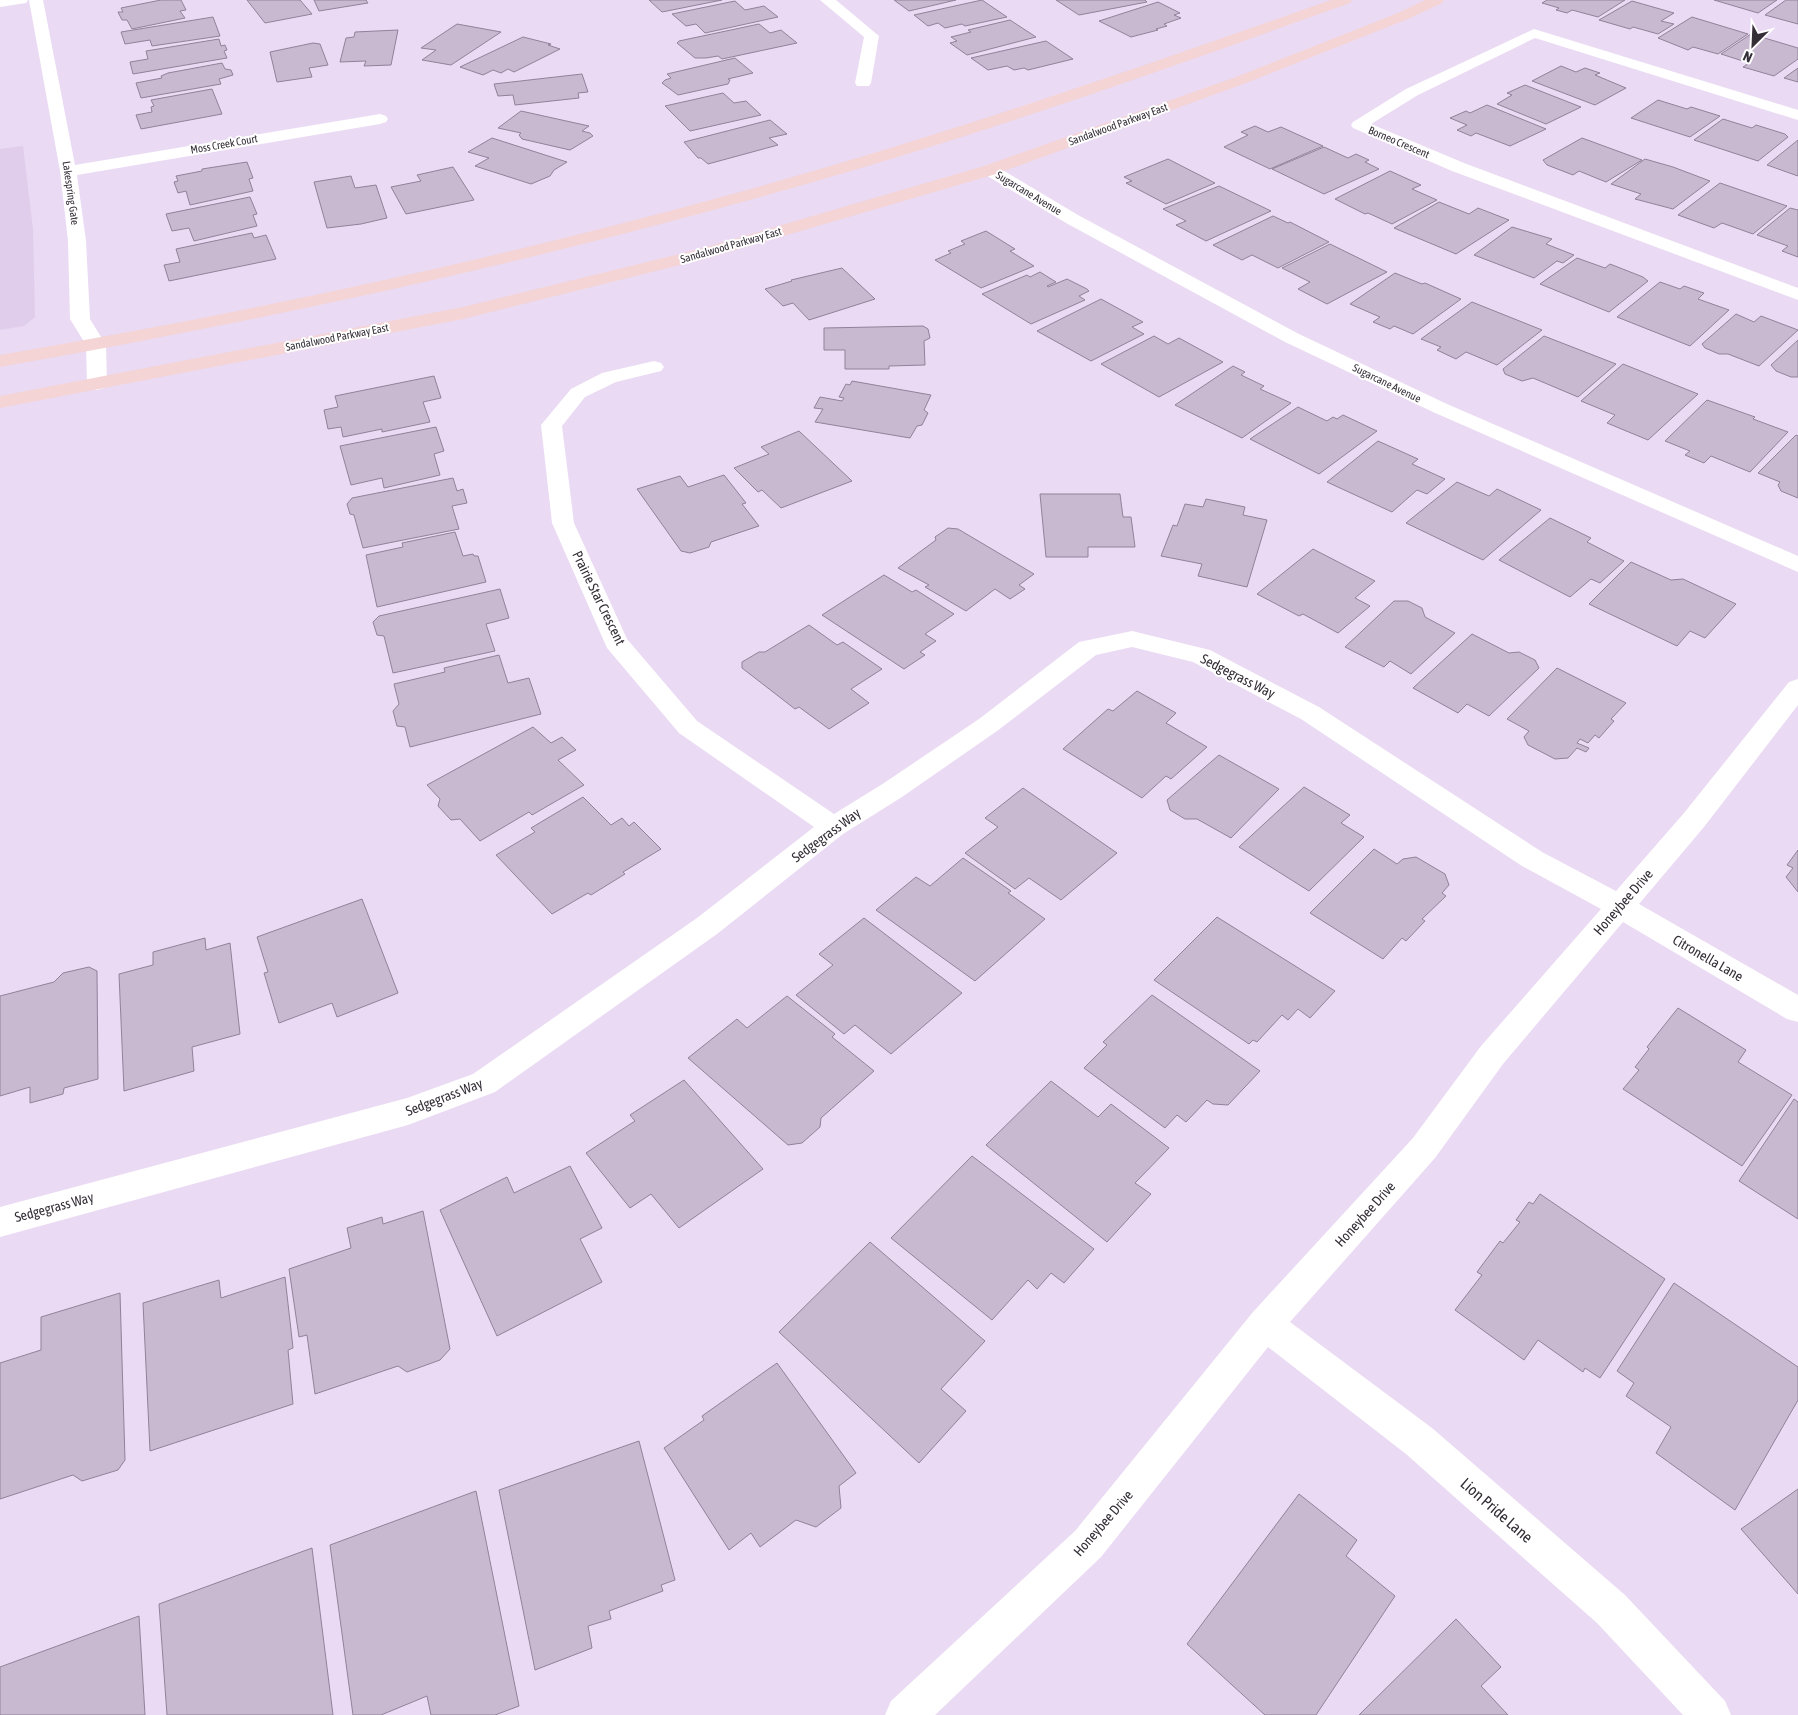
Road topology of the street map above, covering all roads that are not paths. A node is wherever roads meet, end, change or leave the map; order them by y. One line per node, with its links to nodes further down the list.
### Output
1 (21, 0): 6 (street)
2 (36, 0): 11 (street, Lakespring Gate)
3 (827, 0): 7 (street)
4 (1345, 0): 13 (main road)
5 (1437, 0): 10 (main road, Sandalwood Parkway East)
6 (0, 3)
7 (863, 83)
8 (1798, 115): 12 (street, Borneo Crescent)
9 (380, 119): 11 (street, Moss Creek Court)
10 (990, 170): 16 (main road, Sandalwood Parkway East); 18 (street, Sugarcane Avenue)
11 (68, 171): 13 (street, Lakespring Gate)
12 (1798, 294)
13 (96, 345): 14 (main road); 16 (street)
14 (0, 362)
15 (654, 367): 20 (street, Prairie Star Crescent)
16 (97, 384): 17 (main road, Sandalwood Parkway East)
17 (0, 402)
18 (1798, 565)
19 (1798, 688): 21 (street, Honeybee Drive)
20 (833, 827): 21 (street, Sedgegrass Way); 23 (street, Sedgegrass Way)
21 (1619, 906): 22 (street, Citronella Lane); 24 (street, Honeybee Drive)
22 (1798, 1010)
23 (0, 1222)
24 (1265, 1324): 25 (street, Honeybee Drive); 26 (street, Lion Pride Lane)
25 (905, 1715)
26 (1711, 1715)

